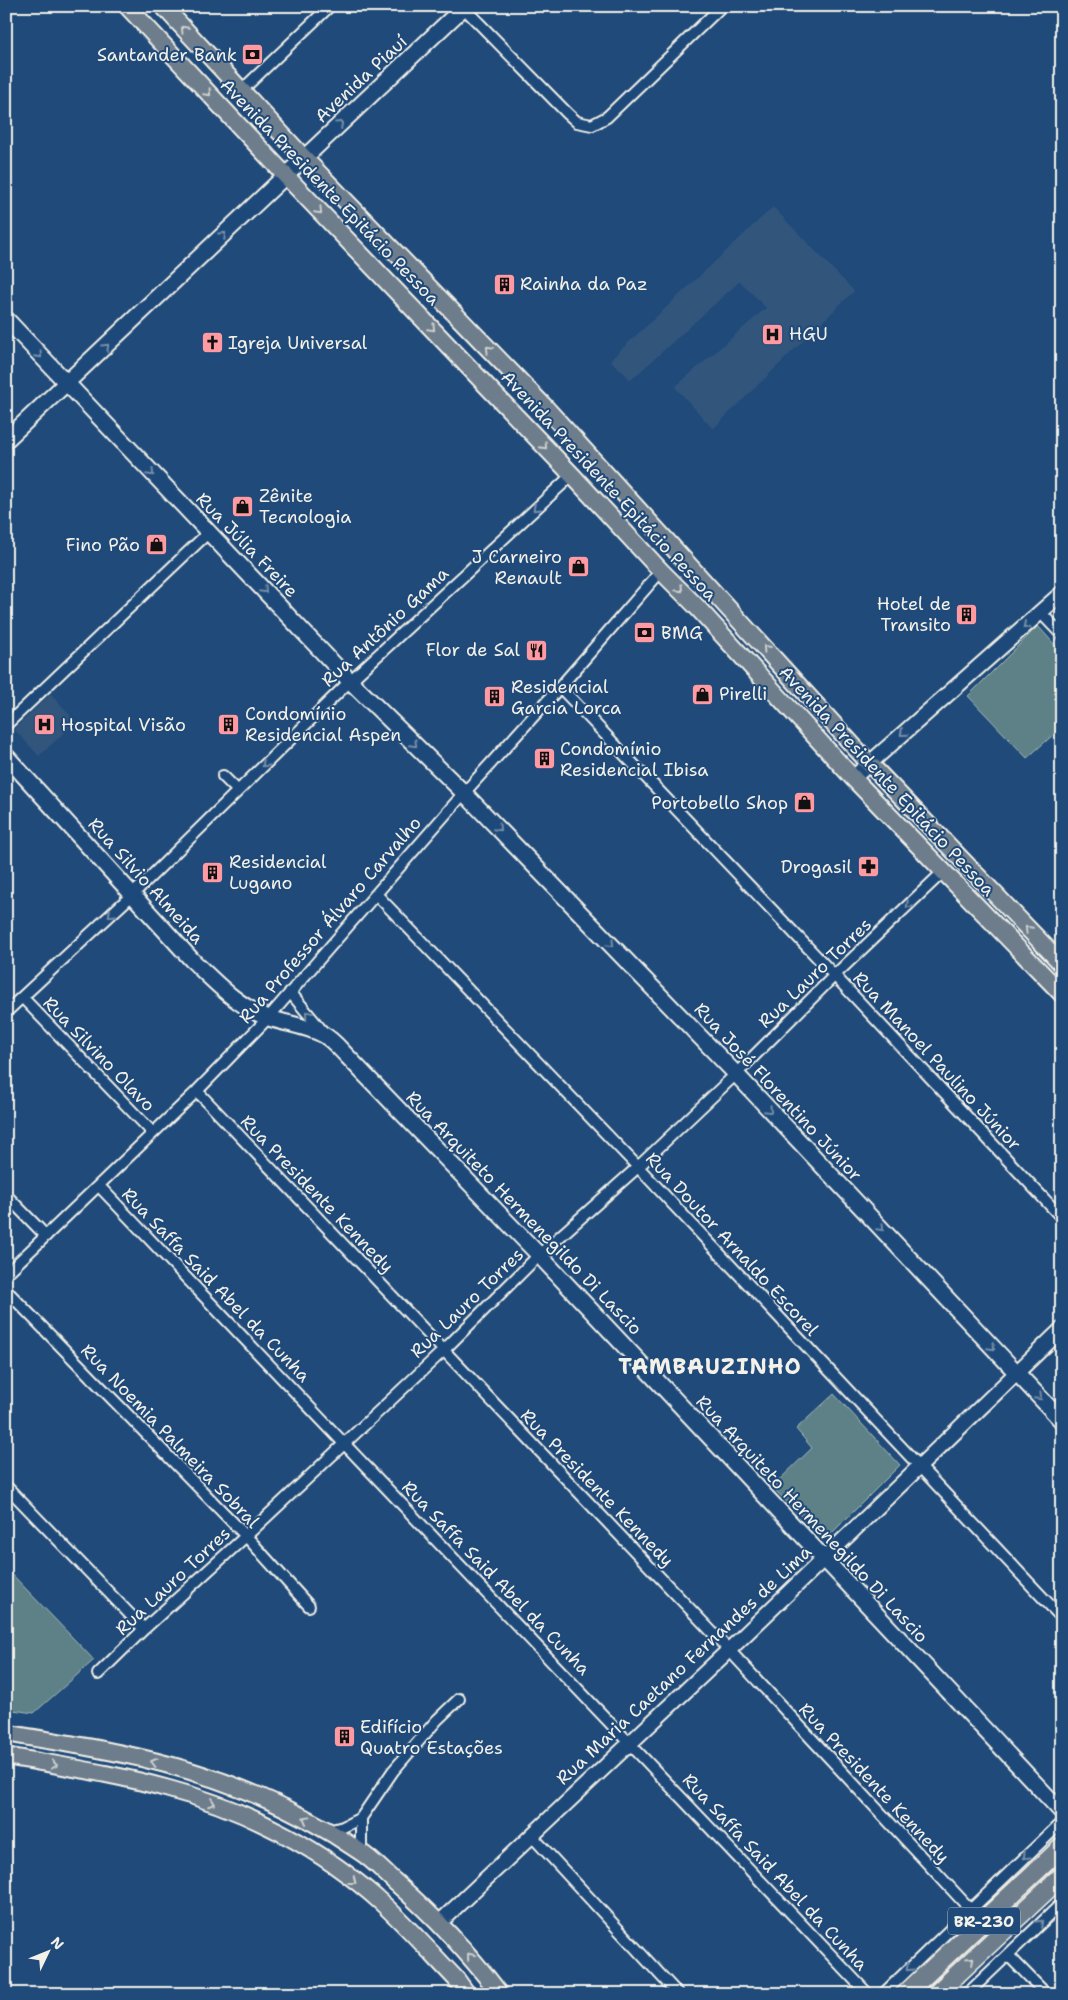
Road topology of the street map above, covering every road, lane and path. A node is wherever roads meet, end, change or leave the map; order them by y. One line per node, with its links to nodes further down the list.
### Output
1 (127, 6): 8 (main road, Avenida Presidente Epitácio Pessoa, one-way to 8)
2 (163, 6): 6 (main road, Avenida Presidente Epitácio Pessoa, one-way to 2)
3 (330, 6): 6 (street)
4 (722, 6): 5 (street)
5 (464, 7): 7 (main road, Avenida Piauí, one-way to 5)
6 (241, 91): 7 (main road, Avenida Presidente Epitácio Pessoa)
7 (304, 158): 8 (main road, Avenida Piauí); 22 (main road, Avenida Presidente Epitácio Pessoa, one-way to 7)
8 (286, 176): 10 (main road, Avenida Piauí, one-way to 8); 12 (main road, Avenida Presidente Epitácio Pessoa, one-way to 12)
9 (6, 319): 10 (main road, Rua Júlia Freire, one-way to 10)
10 (66, 384): 11 (main road, Avenida Piauí); 13 (main road, Rua Júlia Freire, one-way to 13)
11 (6, 440)
12 (572, 475): 14 (main road, Avenida Presidente Epitácio Pessoa); 18 (street, Rua Antônio Gama, one-way to 18)
13 (209, 532): 18 (main road, Rua Júlia Freire, one-way to 18); 20 (street)
14 (661, 571): 19 (street, Rua Professor Álvaro Carvalho); 24 (main road, Avenida Presidente Epitácio Pessoa, one-way to 24)
15 (1062, 593): 16 (street)
16 (1041, 613): 17 (street); 22 (street, one-way to 22)
17 (1062, 635)
18 (350, 681): 25 (street, Rua Antônio Gama, one-way to 25); 26 (main road, Rua Júlia Freire, one-way to 26)
19 (560, 687): 26 (street, Rua Professor Álvaro Carvalho); 31 (street, Rua Manoel Paulino Júnior)
20 (6, 725)
21 (6, 756): 28 (main road, Rua Silvio Almeida)
22 (869, 762): 24 (street); 30 (main road, Avenida Presidente Epitácio Pessoa, one-way to 22)
23 (224, 776): 25 (street)
24 (852, 778): 27 (main road, Avenida Presidente Epitácio Pessoa)
25 (238, 790): 28 (street, Rua Antônio Gama)
26 (464, 792): 29 (street, Rua Professor Álvaro Carvalho); 38 (main road, Rua José Florentino Júnior, one-way to 38)
27 (944, 871): 31 (street, Rua Lauro Torres, one-way to 31); 33 (main road, Avenida Presidente Epitácio Pessoa)
28 (133, 894): 34 (street, Rua Antônio Gama, one-way to 34); 36 (main road, Rua Silvio Almeida)
29 (376, 894): 32 (street, Rua Professor Álvaro Carvalho); 41 (street, Rua Doutor Arnaldo Escorel)
30 (1062, 964)
31 (835, 976): 38 (street, Rua Lauro Torres); 44 (street, Rua Manoel Paulino Júnior)
32 (290, 992): 36 (street, Rua Professor Álvaro Carvalho); 37 (street, Rua Arquiteto Hermenegildo Di Lascio, one-way to 32)
33 (1062, 994)
34 (22, 997): 35 (street, Rua Antônio Gama); 40 (street, Rua Silvino Olavo)
35 (6, 1012)
36 (268, 1018): 37 (main road, Rua Arquiteto Hermenegildo Di Lascio); 39 (street, Rua Professor Álvaro Carvalho)
37 (326, 1036): 46 (main road, Rua Arquiteto Hermenegildo Di Lascio)
38 (736, 1074): 41 (street, Rua Lauro Torres); 51 (main road, Rua José Florentino Júnior, one-way to 51)
39 (196, 1091): 40 (street, Rua Professor Álvaro Carvalho); 50 (street, Rua Presidente Kennedy)
40 (153, 1132): 42 (street, Rua Professor Álvaro Carvalho)
41 (638, 1167): 46 (street, Rua Lauro Torres); 54 (street, Rua Doutor Arnaldo Escorel)
42 (99, 1186): 45 (street, Rua Professor Álvaro Carvalho); 53 (street, Rua Saffa Said Abel da Cunha)
43 (6, 1195): 45 (street)
44 (1062, 1218)
45 (46, 1236): 47 (street, Rua Professor Álvaro Carvalho)
46 (539, 1255): 50 (street, Rua Lauro Torres); 57 (main road, Rua Arquiteto Hermenegildo Di Lascio)
47 (6, 1274)
48 (6, 1290): 56 (street, Rua Noemia Palmeira Sobral)
49 (1062, 1329): 51 (street, Rua Maria Caetano Fernandes de Lima)
50 (443, 1351): 53 (street, Rua Lauro Torres); 61 (street, Rua Presidente Kennedy)
51 (1016, 1373): 52 (main road, Rua José Florentino Júnior, one-way to 52); 54 (street, Rua Maria Caetano Fernandes de Lima)
52 (1062, 1421)
53 (344, 1443): 56 (street, Rua Lauro Torres); 65 (street, Rua Saffa Said Abel da Cunha)
54 (920, 1467): 57 (street, Rua Maria Caetano Fernandes de Lima); 59 (street, Rua Doutor Arnaldo Escorel)
55 (6, 1486): 60 (street)
56 (246, 1536): 58 (street, Rua Noemia Palmeira Sobral); 60 (street, Rua Lauro Torres)
57 (824, 1558): 61 (street, Rua Maria Caetano Fernandes de Lima); 67 (main road, Rua Arquiteto Hermenegildo Di Lascio)
58 (309, 1606)
59 (1062, 1618)
60 (144, 1628): 62 (street, Rua Lauro Torres)
61 (729, 1650): 65 (street, Rua Maria Caetano Fernandes de Lima); 76 (street, Rua Presidente Kennedy)
62 (98, 1674)
63 (459, 1699): 68 (street)
64 (6, 1733): 70 (main road, one-way to 64)
65 (630, 1742): 71 (street, Rua Maria Caetano Fernandes de Lima); 82 (street, Rua Saffa Said Abel da Cunha)
66 (6, 1756): 79 (main road, one-way to 79)
67 (1062, 1812)
68 (361, 1818): 70 (street); 73 (street)
69 (1062, 1822): 76 (street, one-way to 76)
70 (328, 1831): 73 (main road)
71 (532, 1836): 77 (street, Rua Maria Caetano Fernandes de Lima); 81 (street)
72 (1062, 1847): 84 (highway, BR-230)
73 (361, 1852): 77 (main road)
74 (1062, 1876): 85 (highway, BR-230, one-way to 74)
75 (1062, 1903): 78 (street, one-way to 75)
76 (970, 1909): 83 (street, one-way to 83)
77 (440, 1922): 80 (main road, one-way to 77)
78 (1008, 1955): 86 (street); 87 (street)
79 (467, 1994)
80 (500, 1994)
81 (678, 1994)
82 (868, 1994)
83 (883, 1994)
84 (905, 1994)
85 (936, 1994)
86 (967, 1994)
87 (1046, 1994)

